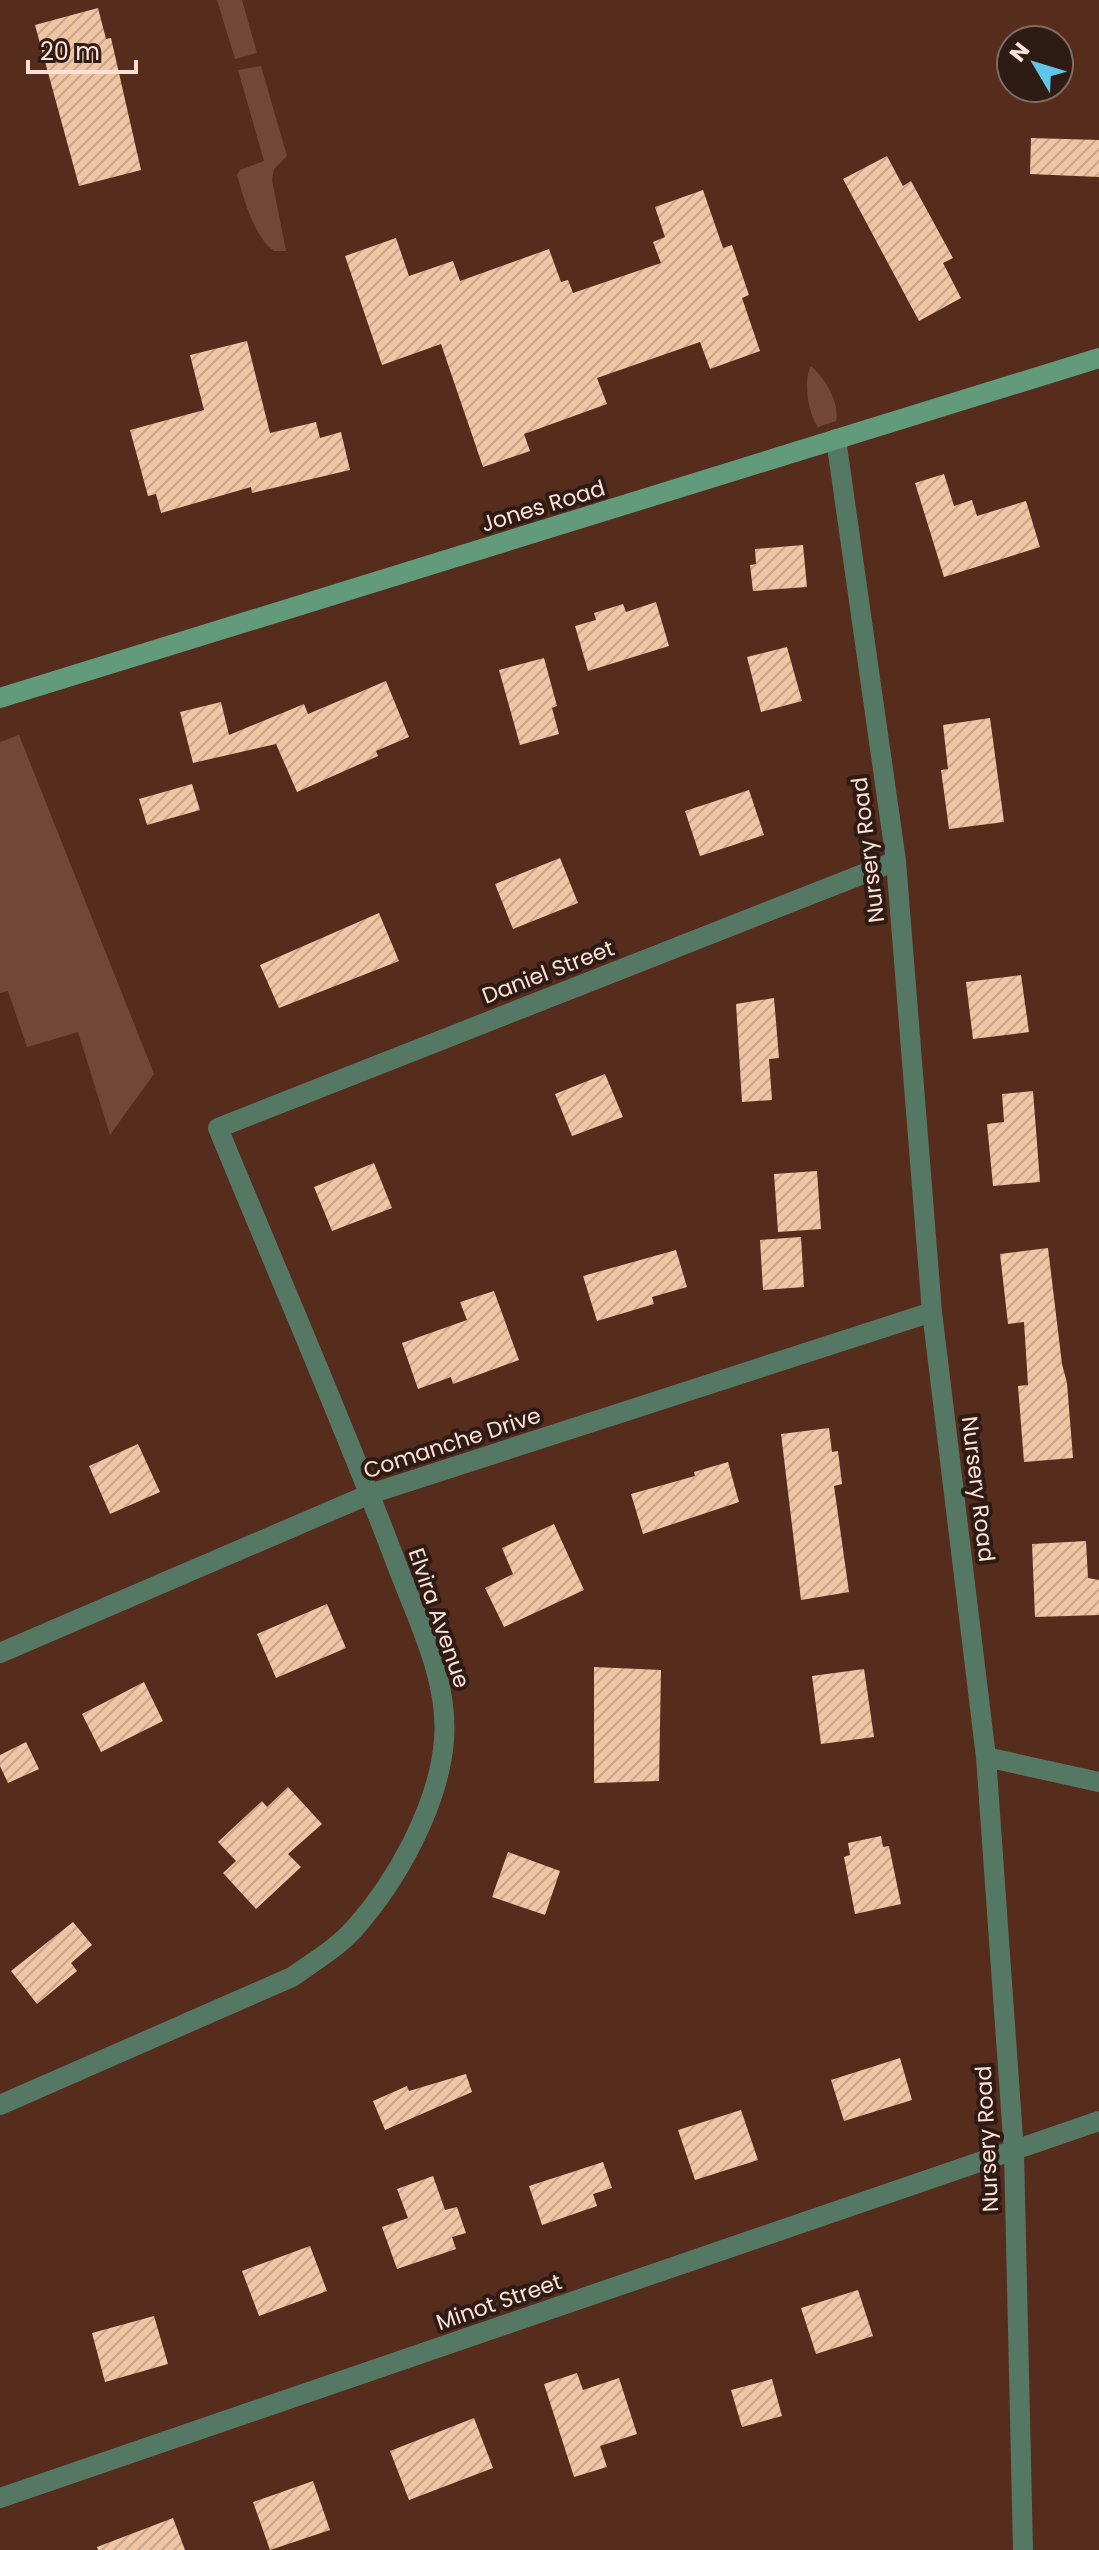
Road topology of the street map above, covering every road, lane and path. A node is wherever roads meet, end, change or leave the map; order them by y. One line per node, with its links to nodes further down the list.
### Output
1 (1099, 358): 2 (main road, Jones Road)
2 (836, 439): 3 (main road, Jones Road); 4 (street, Nursery Road)
3 (0, 698)
4 (896, 861): 5 (street, Daniel Street); 6 (street, Nursery Road)
5 (218, 1128): 7 (street, Elvira Avenue)
6 (932, 1312): 7 (street, Comanche Drive); 9 (street, Nursery Road)
7 (370, 1494): 8 (street, Comanche Drive); 11 (street, Elvira Avenue)
8 (0, 1653)
9 (986, 1757): 10 (street); 13 (street, Nursery Road)
10 (1099, 1782)
11 (0, 2105)
12 (1099, 2121): 13 (street, Minot Street)
13 (1014, 2152): 14 (street, Minot Street); 15 (street, Nursery Road)
14 (0, 2498)
15 (1023, 2550)

